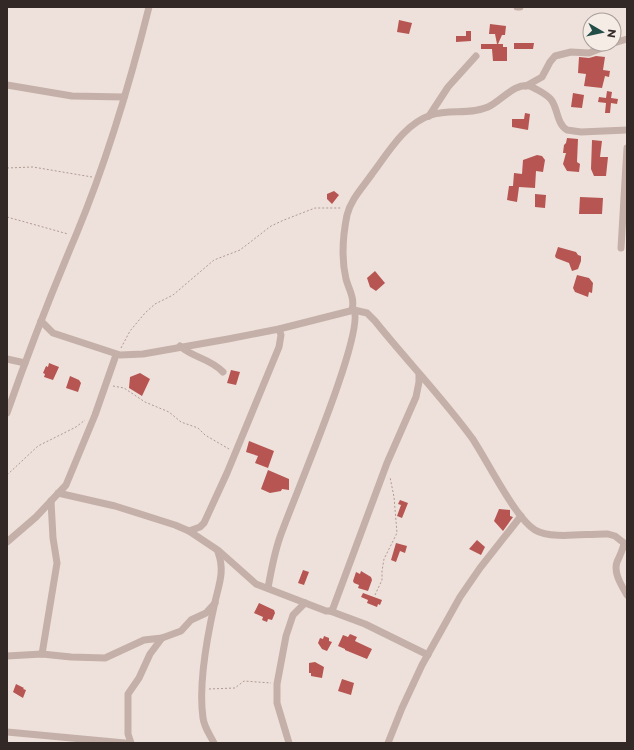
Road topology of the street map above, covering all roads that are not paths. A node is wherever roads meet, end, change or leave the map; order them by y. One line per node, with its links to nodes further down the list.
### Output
1 (149, 7): 8 (street)
2 (517, 7): 3 (street)
3 (520, 7)
4 (592, 52): 7 (street)
5 (476, 56): 9 (street)
6 (7, 85): 8 (street)
7 (526, 86): 9 (street); 10 (street)
8 (124, 96): 15 (street)
9 (429, 116): 14 (street)
10 (627, 130)
11 (627, 148): 12 (street)
12 (626, 190): 13 (street)
13 (621, 248)
14 (353, 310): 16 (street); 22 (street); 30 (street)
15 (41, 321): 18 (street); 20 (street)
16 (279, 329): 17 (street); 27 (street)
17 (180, 346): 18 (street); 21 (street)
18 (118, 355): 24 (street)
19 (7, 360): 20 (street)
20 (25, 363): 23 (street)
21 (223, 372)
22 (419, 375): 26 (street); 34 (street)
23 (7, 413)
24 (58, 493): 25 (street); 27 (street)
25 (51, 501): 28 (street); 36 (street)
26 (521, 516): 31 (street); 37 (street)
27 (189, 531): 29 (street)
28 (7, 542)
29 (217, 550): 30 (street); 32 (street)
30 (268, 588): 33 (street)
31 (627, 595)
32 (215, 602): 35 (street); 42 (street)
33 (305, 603): 34 (street); 43 (street)
34 (330, 612): 37 (street)
35 (162, 638): 36 (street); 41 (street)
36 (42, 654): 38 (street)
37 (428, 655): 44 (street)
38 (7, 656)
39 (7, 732): 40 (street)
40 (125, 743)
41 (131, 743)
42 (214, 743)
43 (289, 743)
44 (388, 743)

